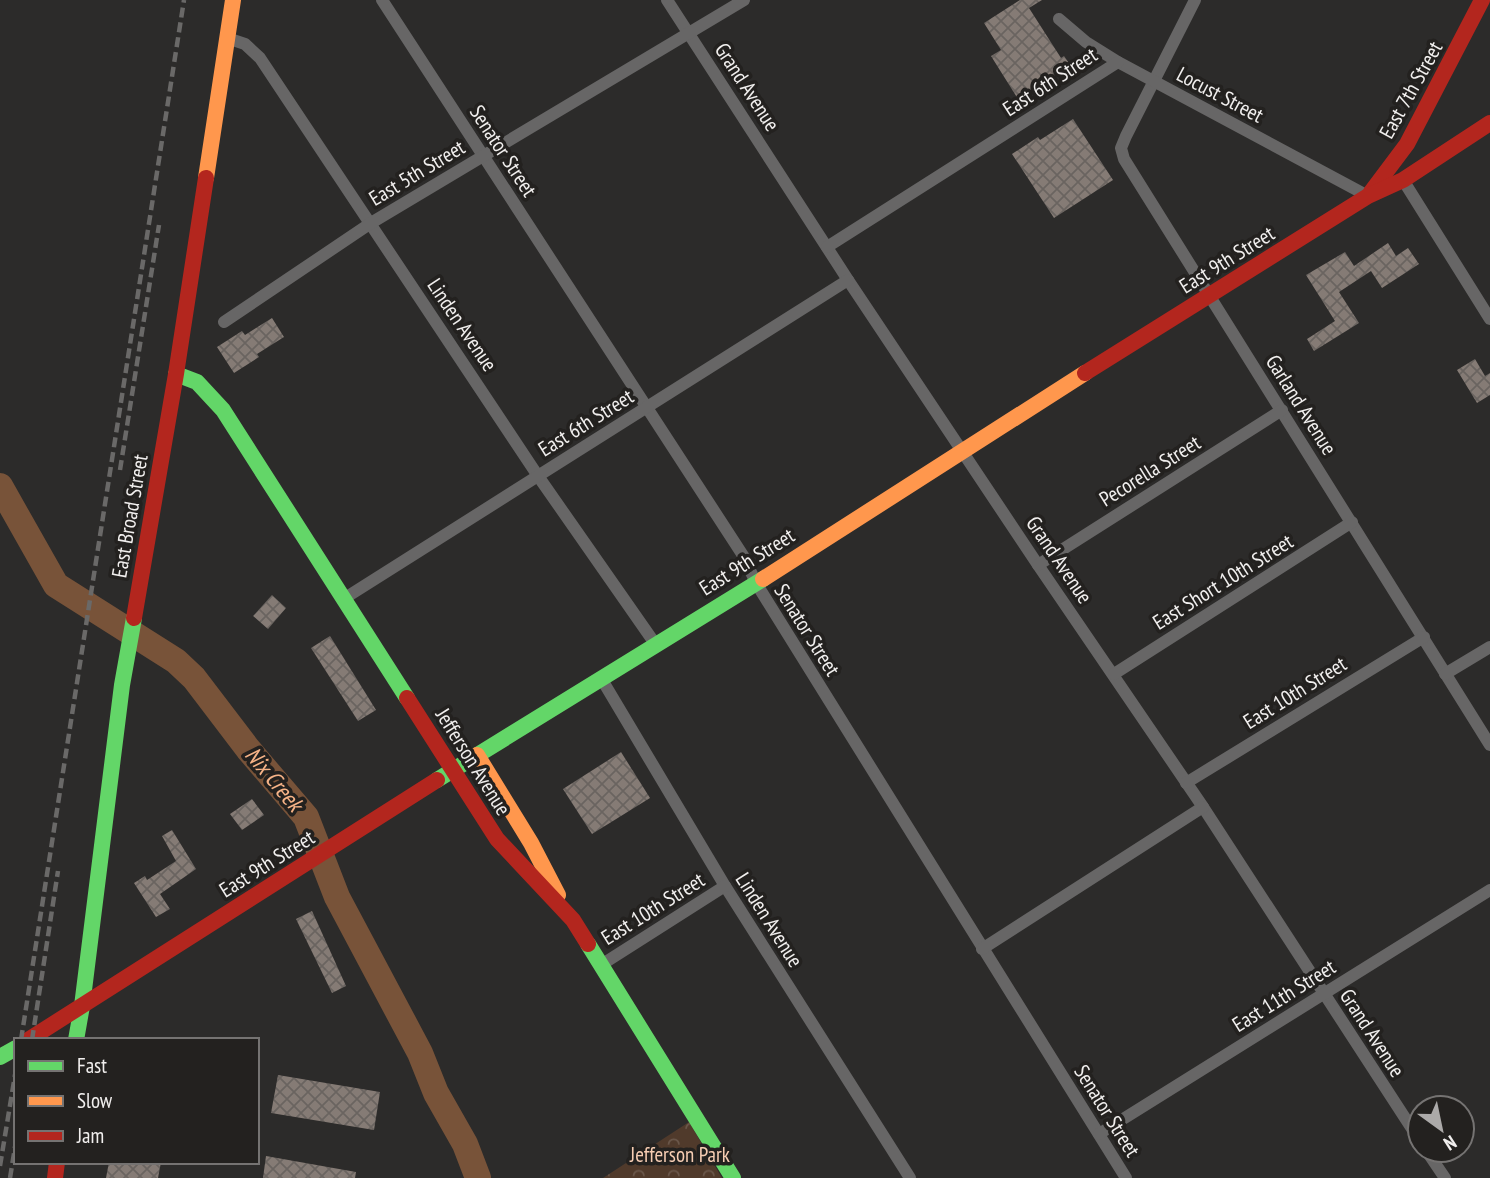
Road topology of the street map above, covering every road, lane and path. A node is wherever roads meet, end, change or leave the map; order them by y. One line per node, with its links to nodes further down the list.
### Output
1 (233, 0): 9 (main road, East Broad Street)
2 (382, 0): 13 (street, Senator Street)
3 (667, 0): 8 (street, Grand Avenue)
4 (744, 0): 8 (street, East 5th Street)
5 (1195, 0): 11 (street)
6 (1482, 0): 15 (main road, East 7th Street)
7 (1059, 19): 10 (street, Locust Street)
8 (690, 34): 13 (street, East 5th Street); 17 (street, Grand Avenue)
9 (227, 38): 16 (street, Linden Avenue); 22 (main road, East Broad Street)
10 (1118, 62): 11 (street, Locust Street); 17 (street, East 6th Street)
11 (1154, 81): 15 (street, Locust Street); 19 (street, Garland Avenue)
12 (1490, 123): 14 (main road, East 9th Street)
13 (482, 156): 16 (street, East 5th Street); 23 (street, Senator Street)
14 (1403, 180): 15 (main road, East 9th Street); 20 (street)
15 (1368, 196): 19 (main road, East 9th Street)
16 (371, 223): 21 (street, East 5th Street); 26 (street, Linden Avenue)
17 (827, 247): 18 (street, Grand Avenue)
18 (848, 280): 23 (street, East 6th Street); 25 (street, Grand Avenue)
19 (1209, 296): 24 (street, Garland Avenue); 25 (main road, East 9th Street)
20 (1490, 318)
21 (224, 322)
22 (176, 374): 30 (main road, Jefferson Avenue); 48 (main road, East Broad Street)
23 (647, 408): 26 (street, East 6th Street); 29 (street, Senator Street)
24 (1282, 410): 27 (street, Garland Avenue); 28 (street, Pecorella Street)
25 (961, 450): 28 (street, Grand Avenue); 29 (main road, East 9th Street)
26 (538, 476): 30 (street, East 6th Street); 32 (street, Linden Avenue)
27 (1352, 523): 31 (street, Garland Avenue); 34 (street, East Short 10th Street)
28 (1038, 565): 34 (street, Grand Avenue)
29 (755, 583): 32 (main road, East 9th Street); 45 (street, Senator Street)
30 (345, 598): 39 (main road, Jefferson Avenue)
31 (1424, 637): 35 (street, Garland Avenue); 40 (street, East 10th Street)
32 (656, 645): 36 (main road, East 9th Street)
33 (1490, 647): 35 (street)
34 (1114, 674): 40 (street, Grand Avenue)
35 (1445, 674): 37 (street, Garland Avenue)
36 (601, 678): 38 (main road, East 9th Street); 42 (street, Linden Avenue)
37 (1490, 745)
38 (477, 755): 39 (main road, East 9th Street); 44 (main road)
39 (453, 770): 44 (main road, Jefferson Avenue); 48 (main road, East 9th Street)
40 (1186, 783): 41 (street, Grand Avenue)
41 (1203, 807): 45 (street); 47 (street, Grand Avenue)
42 (725, 886): 46 (street, East 10th Street); 54 (street, Linden Avenue)
43 (1490, 890): 47 (street, East 11th Street)
44 (566, 911): 46 (main road, Jefferson Avenue)
45 (982, 948): 52 (street, Senator Street)
46 (601, 965): 53 (main road, Jefferson Avenue)
47 (1323, 994): 51 (street, Grand Avenue); 52 (street, East 11th Street)
48 (82, 1006): 49 (main road, East 9th Street); 50 (main road, East Broad Street)
49 (31, 1038)
50 (76, 1038)
51 (1406, 1120)
52 (1099, 1134): 55 (street, Senator Street)
53 (733, 1178)
54 (910, 1178)
55 (1126, 1178)

